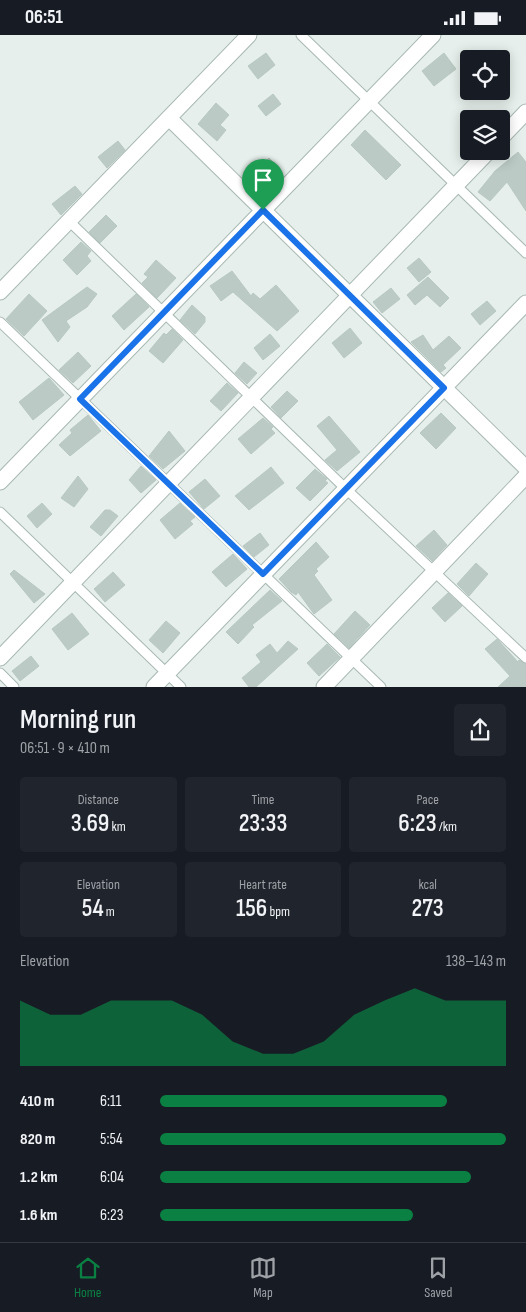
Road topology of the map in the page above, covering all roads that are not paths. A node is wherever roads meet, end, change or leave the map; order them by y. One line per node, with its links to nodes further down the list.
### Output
1 (249, 35): 6 (street)
2 (301, 35): 4 (lane)
3 (433, 35): 4 (street)
4 (369, 101): 9 (lane); 10 (street)
5 (526, 112): 7 (street)
6 (169, 118): 10 (street); 11 (street)
7 (510, 129)
8 (480, 160): 9 (street)
9 (456, 185): 12 (lane); 14 (street)
10 (263, 210): 14 (street); 16 (street)
11 (69, 221): 13 (street); 16 (lane)
12 (526, 253)
13 (0, 291)
14 (350, 295): 18 (street); 19 (street)
15 (526, 303): 18 (street)
16 (164, 313): 19 (lane); 20 (street)
17 (0, 322): 20 (lane)
18 (444, 388): 21 (street); 25 (street)
19 (251, 398): 24 (street); 25 (lane)
20 (80, 399): 23 (street); 24 (lane)
21 (526, 468)
22 (526, 476): 27 (street)
23 (0, 482)
24 (168, 483): 28 (lane); 29 (street)
25 (346, 489): 27 (lane); 28 (street)
26 (0, 512): 29 (lane)
27 (436, 572): 31 (street); 32 (lane)
28 (263, 574): 31 (lane); 34 (street)
29 (73, 583): 30 (street); 34 (lane)
30 (0, 658)
31 (351, 658): 38 (street); 39 (lane)
32 (526, 658)
33 (0, 673): 35 (lane)
34 (167, 674): 36 (street); 37 (lane)
35 (14, 687)
36 (154, 687)
37 (180, 687)
38 (324, 687)
39 (381, 687)

